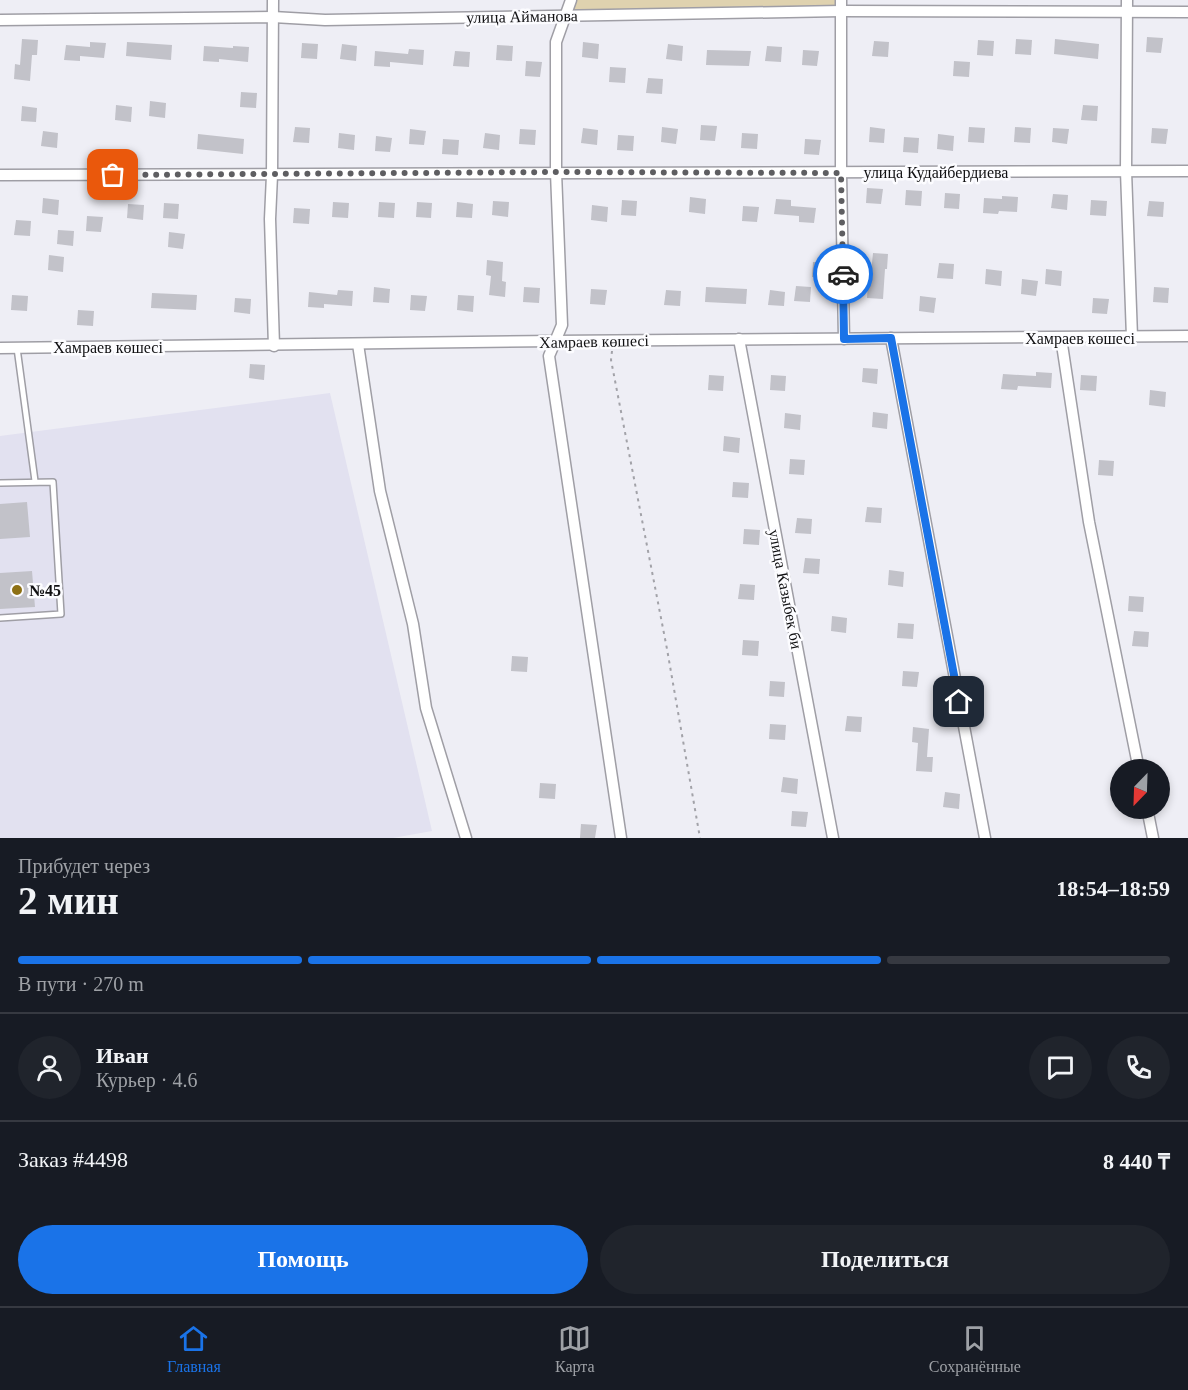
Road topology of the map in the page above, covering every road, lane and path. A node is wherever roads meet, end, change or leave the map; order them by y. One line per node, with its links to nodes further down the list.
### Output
1 (273, 0): 8 (street)
2 (571, 0): 7 (street)
3 (1127, 0): 5 (street)
4 (841, 6): 5 (street, улица Айманова); 7 (street, улица Айманова); 13 (street)
5 (1127, 12): 6 (street, улица Айманова); 10 (street)
6 (1188, 12)
7 (566, 15): 8 (street, улица Айманова); 12 (street)
8 (273, 17): 9 (street, улица Айманова); 15 (street)
9 (0, 20)
10 (1126, 171): 11 (street, улица Кудайбердиева); 13 (street, улица Кудайбердиева); 17 (street)
11 (1188, 171)
12 (556, 172): 13 (street, улица Кудайбердиева); 15 (street, улица Кудайбердиева); 23 (street)
13 (841, 173): 21 (street)
14 (0, 175): 15 (street, улица Кудайбердиева)
15 (272, 175): 25 (street)
16 (1188, 336): 17 (street, Хамраев көшесі)
17 (1132, 337): 19 (street, Хамраев көшесі)
18 (891, 338): 19 (street, Хамраев көшесі); 21 (street, Хамраев көшесі); 37 (street)
19 (1060, 338): 31 (street)
20 (740, 339): 21 (street, Хамраев көшесі); 22 (street, Хамраев көшесі); 36 (street, улица Казыбек би)
21 (844, 339)
22 (612, 340): 23 (street, Хамраев көшесі); 35 (path)
23 (555, 341): 24 (street, Хамраев көшесі); 34 (street)
24 (358, 344): 25 (street, Хамраев көшесі); 33 (street)
25 (274, 346): 27 (street, Хамраев көшесі)
26 (0, 348): 27 (street, Хамраев көшесі)
27 (17, 348): 28 (lane)
28 (35, 482): 29 (lane); 30 (lane)
29 (0, 483)
30 (0, 618)
31 (1137, 759)
32 (1149, 819): 38 (street)
33 (466, 838)
34 (621, 838)
35 (700, 838)
36 (832, 838)
37 (985, 838)
38 (1153, 838)

